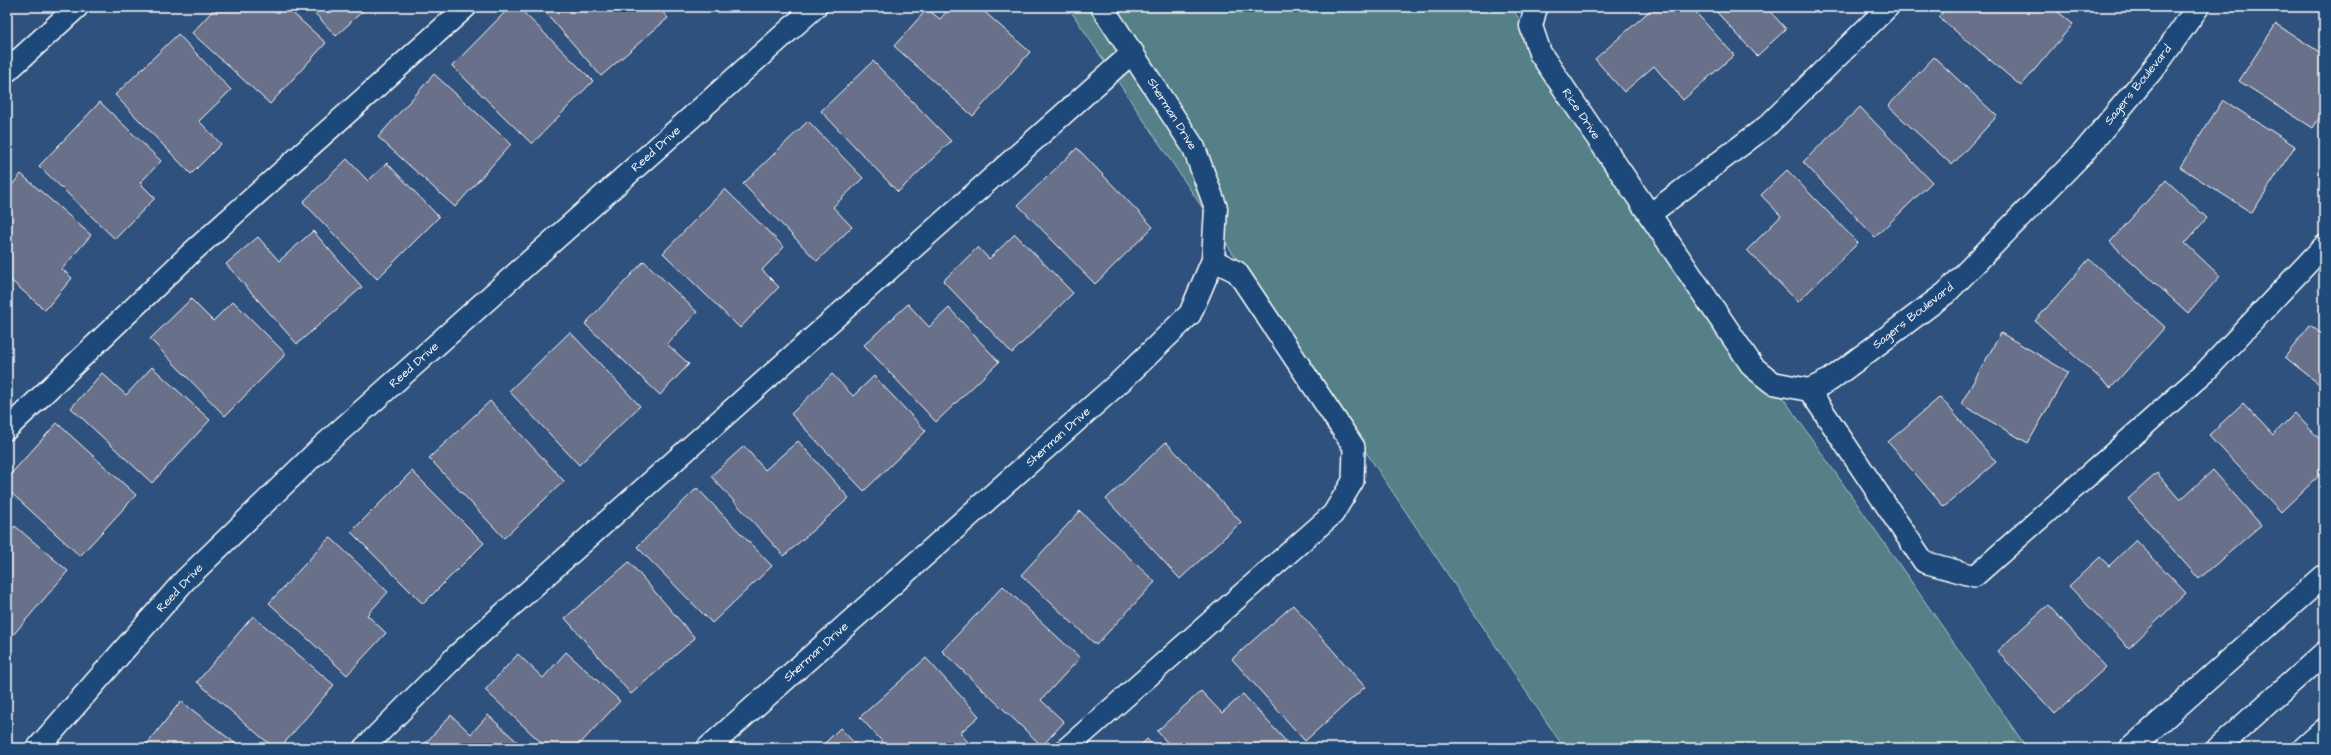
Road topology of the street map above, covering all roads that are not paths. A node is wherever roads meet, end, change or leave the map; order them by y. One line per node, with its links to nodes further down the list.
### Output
1 (78, 7): 9 (street)
2 (466, 7): 14 (lane)
3 (815, 7): 18 (street, Reed Drive)
4 (1102, 7): 8 (street)
5 (1536, 7): 10 (street, Rice Drive)
6 (1888, 7): 10 (lane)
7 (2198, 7): 13 (street, Sagers Boulevard)
8 (1133, 52): 12 (street, Sherman Drive); 19 (lane)
9 (7, 71)
10 (1649, 215): 13 (street)
11 (2324, 246): 13 (lane)
12 (1213, 260): 20 (street, Sherman Drive); 21 (lane)
13 (1809, 390)
14 (7, 429)
15 (2324, 576): 22 (street)
16 (2324, 653): 23 (street)
17 (2324, 730): 24 (street)
18 (38, 748)
19 (364, 748)
20 (708, 748)
21 (1067, 748)
22 (2131, 748)
23 (2218, 748)
24 (2304, 748)

